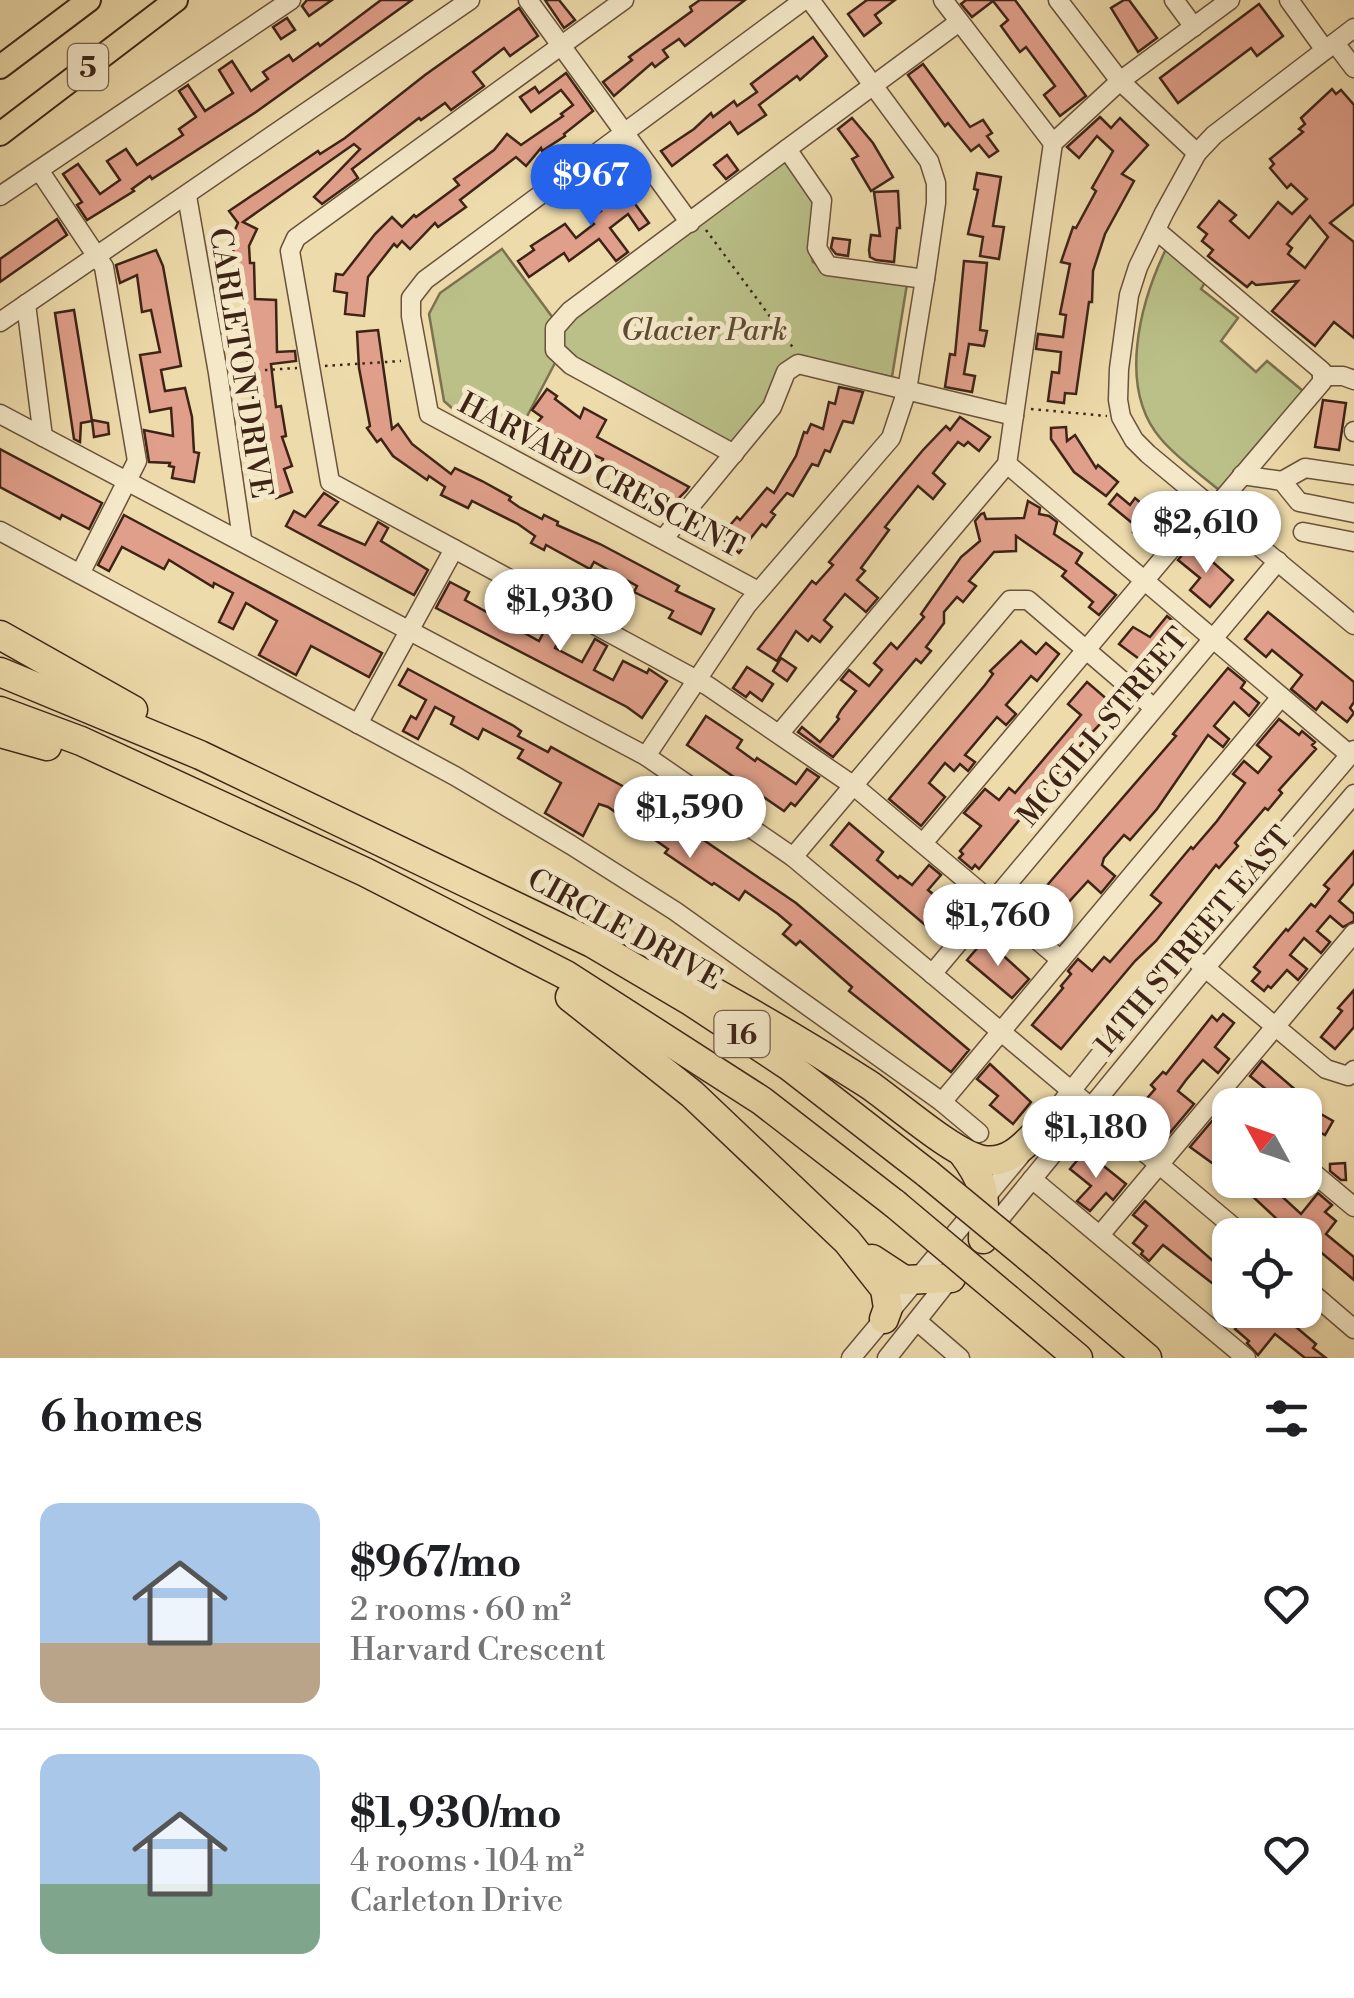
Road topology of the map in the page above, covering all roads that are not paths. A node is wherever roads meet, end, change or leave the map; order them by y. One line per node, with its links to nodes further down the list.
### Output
1 (90, 0): 18 (main road, 5)
2 (176, 0): 23 (main road, 5)
3 (291, 0): 27 (street)
4 (470, 0): 29 (street, CARLETON DRIVE)
5 (528, 0): 16 (street)
6 (624, 0): 16 (street)
7 (807, 0): 21 (street); 22 (street, HARVARD CRESCENT)
8 (944, 0): 13 (street)
9 (1058, 0): 20 (street)
10 (1174, 0): 14 (street)
11 (1230, 0): 14 (street)
12 (1288, 0): 17 (street)
13 (960, 22): 21 (street); 24 (street)
14 (1194, 26): 20 (street)
15 (1354, 28): 17 (street)
16 (562, 46): 22 (street); 55 (street)
17 (1330, 46): 19 (street); 26 (street)
18 (0, 67)
19 (1354, 68)
20 (1120, 80): 24 (street); 26 (street)
21 (871, 84): 25 (street); 33 (street)
22 (626, 132): 30 (street); 52 (street, HARVARD CRESCENT)
23 (0, 134)
24 (1053, 143): 40 (street)
25 (787, 149): 30 (street); 33 (street)
26 (1197, 153): 31 (street)
27 (39, 170): 28 (street); 32 (street)
28 (0, 196)
29 (186, 196): 32 (street, CARLETON DRIVE); 53 (street, CARLETON DRIVE)
30 (694, 220): 42 (street)
31 (1156, 230): 36 (street); 48 (street)
32 (97, 255): 34 (street, CARLETON DRIVE); 47 (street)
33 (925, 279): 38 (street)
34 (26, 304): 35 (street, CARLETON DRIVE); 41 (street)
35 (0, 322)
36 (1322, 376): 37 (street); 44 (street)
37 (1354, 380)
38 (907, 390): 40 (street); 42 (street); 59 (street)
39 (0, 414): 41 (street, CARLETON DRIVE)
40 (1014, 416): 43 (street)
41 (43, 437): 47 (street, CARLETON DRIVE)
42 (734, 454): 52 (street)
43 (1007, 464): 58 (street); 72 (street)
44 (1242, 475): 46 (street); 48 (street)
45 (1354, 475): 46 (street)
46 (1282, 481): 49 (street)
47 (128, 482): 53 (street, CARLETON DRIVE); 57 (street)
48 (1211, 507): 56 (street); 58 (street)
49 (1354, 513)
50 (0, 532): 57 (street)
51 (1303, 532): 54 (street)
52 (664, 538): 59 (street, HARVARD CRESCENT)
53 (242, 539): 61 (street, CARLETON DRIVE)
54 (1354, 542)
55 (454, 549): 61 (street); 66 (street)
56 (1278, 561): 60 (street); 63 (street, MCGILL STREET)
57 (80, 574): 70 (street)
58 (1144, 582): 63 (street); 64 (street)
59 (758, 591): 66 (street)
60 (1350, 614)
61 (411, 630): 70 (street); 75 (street, CARLETON DRIVE)
62 (0, 635): 74 (highway)
63 (1212, 640): 67 (street); 68 (street, MCGILL STREET)
64 (1086, 651): 68 (street); 77 (street); 79 (street)
65 (0, 672): 74 (highway, CIRCLE DRIVE / 16)
66 (698, 680): 72 (street); 75 (street)
67 (1281, 697): 73 (street); 86 (street)
68 (1154, 708): 81 (street, MCGILL STREET)
69 (0, 711): 76 (highway, 16)
70 (358, 724): 94 (street)
71 (0, 732): 76 (highway)
72 (779, 734): 77 (street)
73 (1352, 753): 84 (street, 14TH STREET EAST)
74 (200, 756): 82 (highway, CIRCLE DRIVE / 16)
75 (646, 756): 80 (street, CARLETON DRIVE)
76 (146, 773): 85 (highway, 16)
77 (854, 786): 79 (street); 80 (street)
78 (1354, 794): 87 (street, 14TH STREET EAST)
79 (923, 843): 81 (street)
80 (793, 857): 88 (street, CARLETON DRIVE)
81 (992, 902): 86 (street); 88 (street, MCGILL STREET)
82 (542, 916): 98 (highway); 118 (highway, CIRCLE DRIVE / 16, bridge)
83 (1354, 932): 89 (street)
84 (1184, 950): 87 (street); 93 (street, 14TH STREET EAST)
85 (531, 956): 107 (highway); 117 (highway, 16, bridge)
86 (1061, 960): 90 (street)
87 (1205, 968): 89 (street); 95 (street, 14TH STREET EAST)
88 (932, 974): 90 (street, CARLETON DRIVE)
89 (1275, 1026): 91 (street); 92 (street)
90 (1000, 1032): 93 (street, CARLETON DRIVE); 94 (street)
91 (1354, 1070)
92 (1233, 1088)
93 (1070, 1092): 95 (street, CARLETON DRIVE); 97 (street, 14TH STREET EAST)
94 (942, 1102): 98 (street)
95 (1089, 1108): 99 (street, CARLETON DRIVE); 100 (street, 14TH STREET EAST)
96 (1212, 1113): 99 (street)
97 (1046, 1123): 98 (highway); 102 (street, 14TH STREET EAST)
98 (970, 1142): 102 (highway)
99 (1159, 1164): 104 (street, CARLETON DRIVE); 105 (street)
100 (1032, 1179): 105 (street); 106 (street, 14TH STREET EAST)
101 (1322, 1180): 103 (street)
102 (984, 1201): 106 (highway); 109 (street, 14TH STREET EAST)
103 (1354, 1206)
104 (1223, 1218)
105 (1100, 1234): 119 (street)
106 (982, 1240): 108 (street, 14TH STREET EAST)
107 (847, 1242): 109 (highway); 111 (highway)
108 (951, 1278): 109 (highway); 112 (street, 14TH STREET EAST)
109 (916, 1281): 111 (street, 14TH STREET EAST)
110 (1322, 1302): 113 (street)
111 (884, 1319): 114 (street, 14TH STREET EAST)
112 (917, 1321): 115 (street, 14TH STREET EAST); 116 (street)
113 (1354, 1329)
114 (851, 1358)
115 (888, 1358)
116 (960, 1358)
117 (1078, 1358)
118 (1147, 1358)
119 (1246, 1358)

